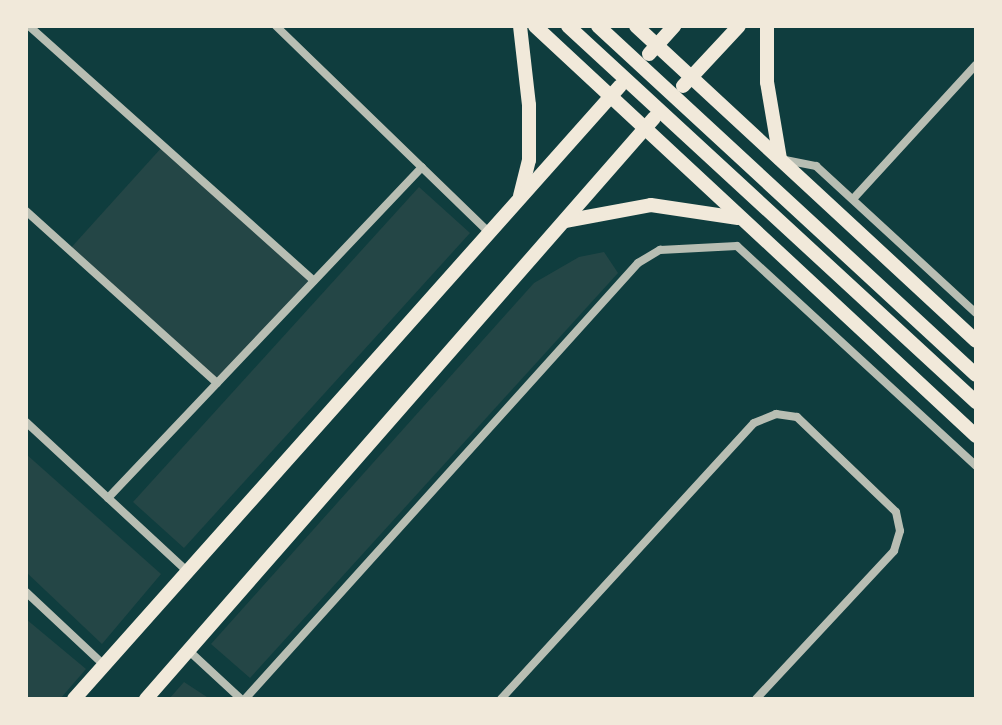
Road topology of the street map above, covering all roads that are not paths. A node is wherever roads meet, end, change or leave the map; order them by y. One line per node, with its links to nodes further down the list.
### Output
1 (29, 26): 26 (street)
2 (276, 26): 19 (street)
3 (535, 26): 15 (main road)
4 (568, 26): 31 (main road)
5 (598, 26): 29 (main road)
6 (636, 26): 11 (main road)
7 (674, 26): 11 (main road)
8 (739, 26): 13 (main road)
9 (767, 26): 18 (main road)
10 (518, 28): 20 (main road)
11 (653, 49): 13 (main road)
12 (976, 65): 21 (street)
13 (687, 81): 18 (main road)
14 (620, 86): 15 (main road)
15 (608, 99): 17 (main road); 20 (main road)
16 (654, 118): 17 (main road)
17 (644, 130): 23 (main road); 24 (main road)
18 (780, 159): 21 (street); 28 (main road)
19 (422, 167): 25 (street); 26 (street)
20 (519, 199): 25 (main road)
21 (853, 199): 27 (street)
22 (26, 211): 30 (street)
23 (740, 218): 24 (main road); 33 (main road)
24 (565, 221): 38 (main road)
25 (491, 234): 36 (main road)
26 (314, 281): 30 (street)
27 (976, 313)
28 (976, 341)
29 (976, 375)
30 (217, 383): 35 (street)
31 (976, 402)
32 (26, 422): 35 (street)
33 (976, 436)
34 (976, 466): 42 (street)
35 (108, 498): 36 (street)
36 (186, 570): 39 (main road)
37 (26, 592): 39 (street)
38 (188, 650): 41 (main road); 42 (street)
39 (104, 665): 40 (main road)
40 (74, 699)
41 (146, 699)
42 (243, 699)
43 (501, 699): 44 (street)
44 (756, 699)

